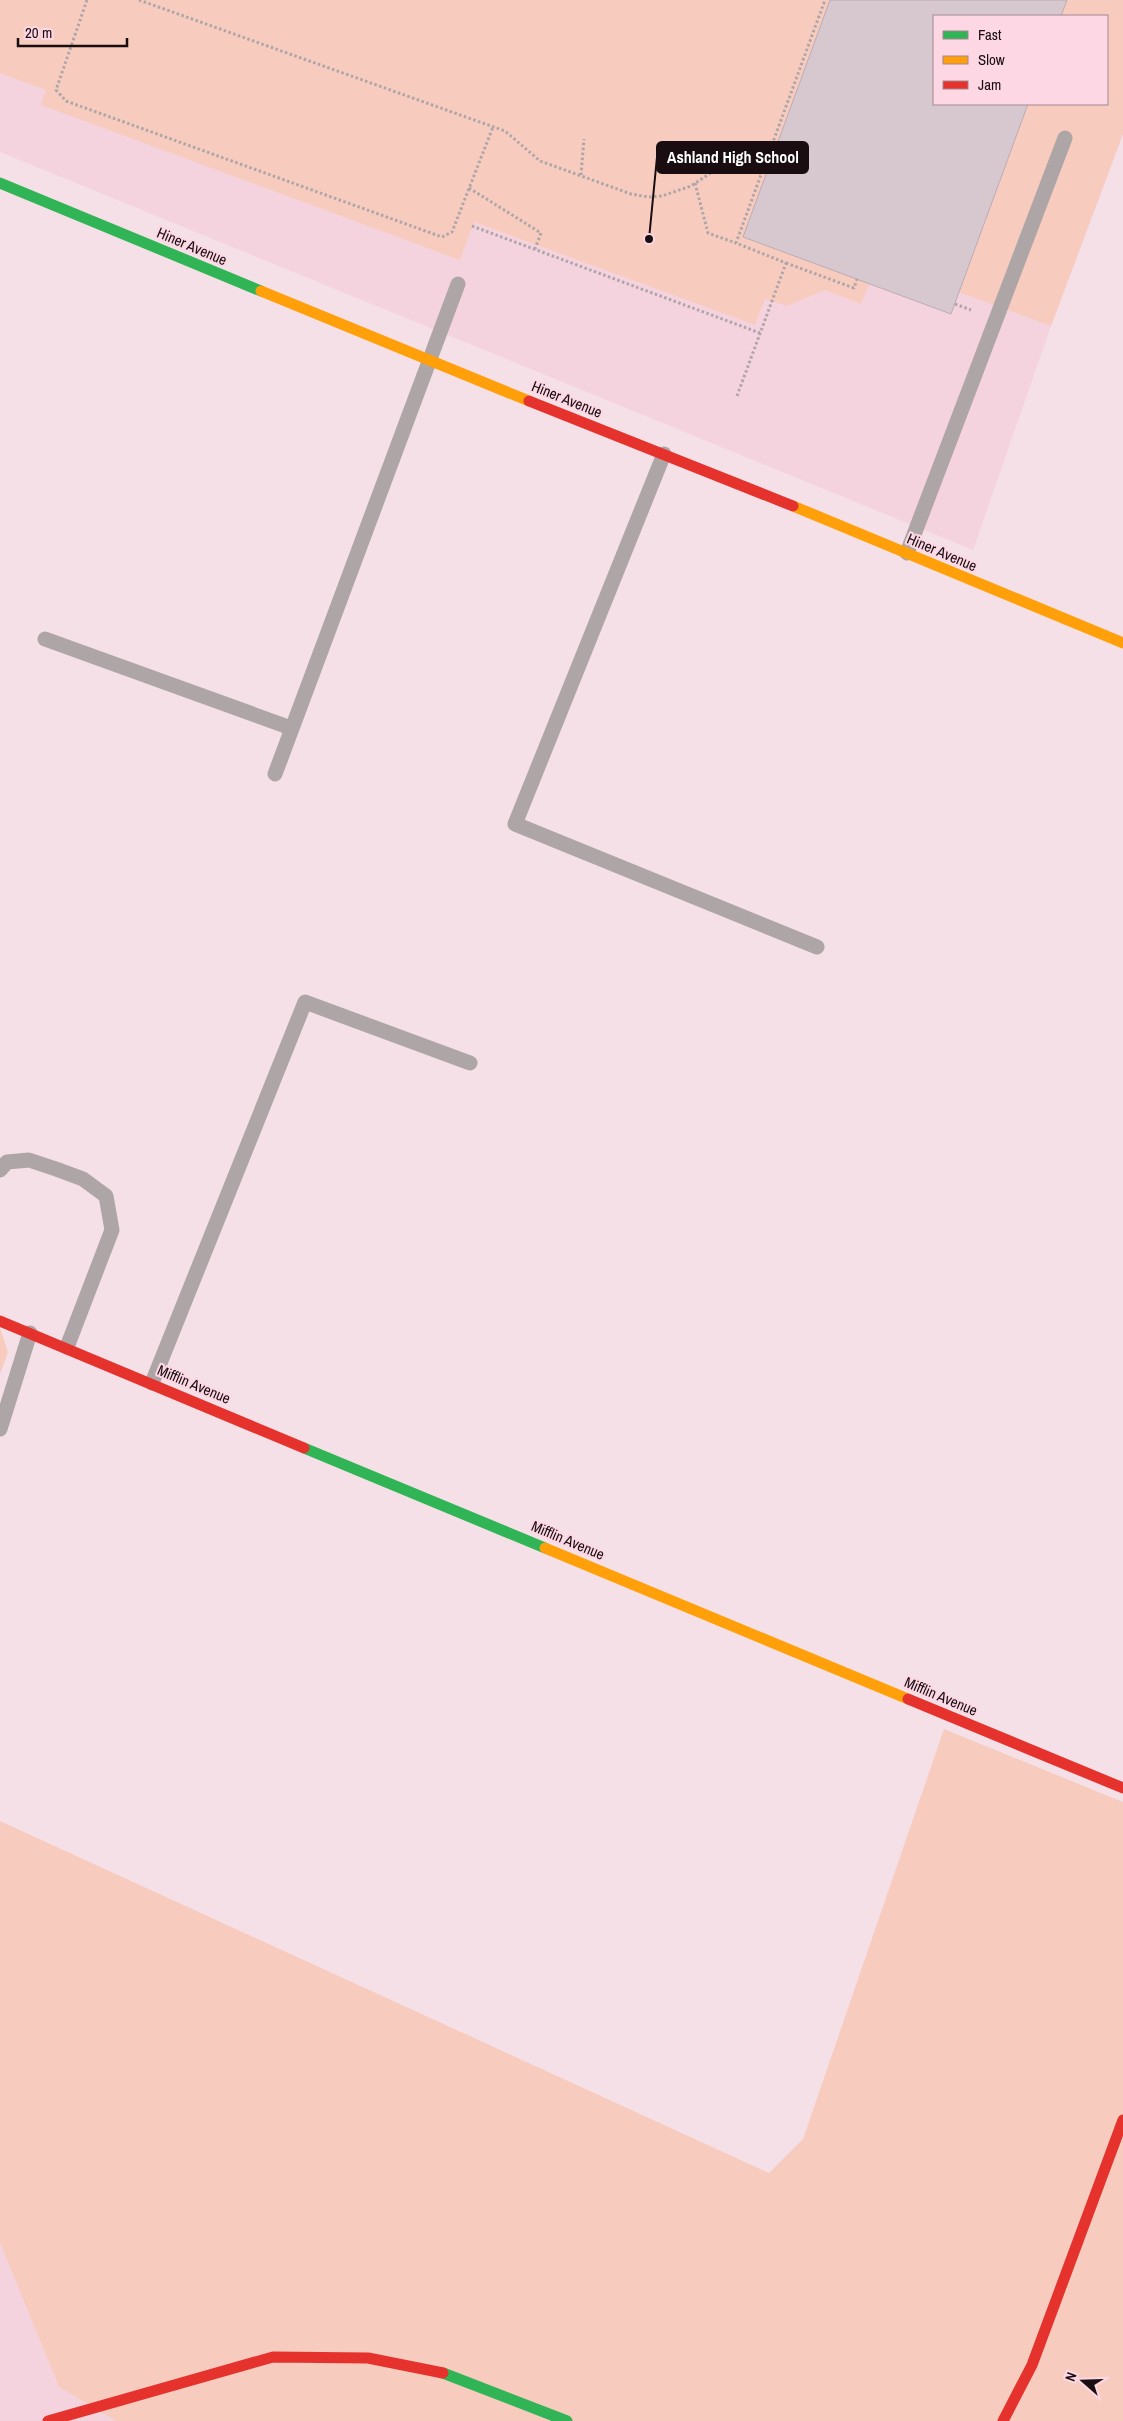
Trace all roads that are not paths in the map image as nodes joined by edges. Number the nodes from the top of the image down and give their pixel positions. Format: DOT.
graph roads {
  1 [pos="1065,138"];
  2 [pos="0,183"];
  3 [pos="458,284"];
  4 [pos="430,362"];
  5 [pos="664,454"];
  6 [pos="906,553"];
  7 [pos="45,639"];
  8 [pos="1123,643"];
  9 [pos="291,728"];
  10 [pos="275,774"];
  11 [pos="816,947"];
  12 [pos="470,1063"];
  13 [pos="0,1170"];
  14 [pos="0,1321"];
  15 [pos="30,1333"];
  16 [pos="67,1347"];
  17 [pos="152,1383"];
  18 [pos="0,1429"];
  19 [pos="1123,1788"];
  20 [pos="1123,2120"];
  21 [pos="48,2421"];
  22 [pos="567,2421"];
  23 [pos="1003,2421"];
  1 -- 6 [label="lane"];
  2 -- 4 [label="street, Hiner Avenue"];
  3 -- 4 [label="lane"];
  4 -- 5 [label="street, Hiner Avenue"];
  4 -- 9 [label="lane"];
  5 -- 6 [label="street, Hiner Avenue"];
  5 -- 11 [label="lane"];
  6 -- 8 [label="street, Hiner Avenue"];
  7 -- 9 [label="lane"];
  9 -- 10 [label="lane"];
  12 -- 17 [label="lane"];
  13 -- 16 [label="lane"];
  14 -- 15 [label="street, Mifflin Avenue"];
  15 -- 16 [label="street, Mifflin Avenue"];
  15 -- 18 [label="lane"];
  16 -- 17 [label="street, Mifflin Avenue"];
  17 -- 19 [label="street, Mifflin Avenue"];
  20 -- 23 [label="street"];
  21 -- 22 [label="street"];
}
